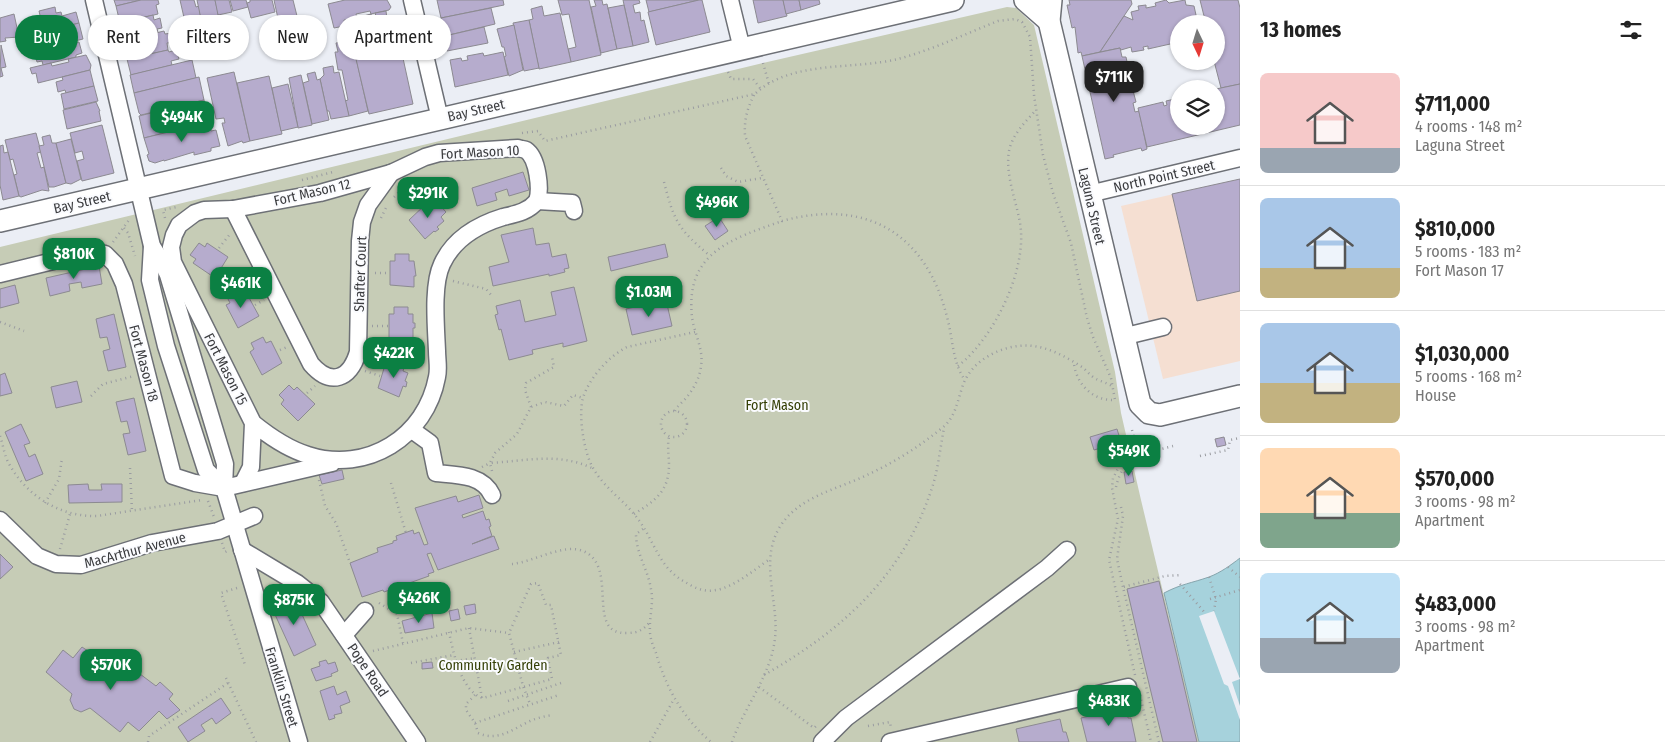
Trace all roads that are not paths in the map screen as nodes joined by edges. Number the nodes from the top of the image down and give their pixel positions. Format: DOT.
graph roads {
  1 [pos="94,0"];
  2 [pos="412,0"];
  3 [pos="730,0"];
  4 [pos="953,0"];
  5 [pos="1025,0"];
  6 [pos="1050,0"];
  7 [pos="1049,21"];
  8 [pos="742,49"];
  9 [pos="440,119"];
  10 [pos="1240,158"];
  11 [pos="391,174"];
  12 [pos="138,188"];
  13 [pos="1089,194"];
  14 [pos="537,202"];
  15 [pos="233,209"];
  16 [pos="574,211"];
  17 [pos="0,220"];
  18 [pos="173,262"];
  19 [pos="0,274"];
  20 [pos="1163,328"];
  21 [pos="1122,337"];
  22 [pos="1240,396"];
  23 [pos="253,423"];
  24 [pos="412,430"];
  25 [pos="346,460"];
  26 [pos="243,483"];
  27 [pos="225,492"];
  28 [pos="492,495"];
  29 [pos="254,516"];
  30 [pos="0,520"];
  31 [pos="235,524"];
  32 [pos="242,550"];
  33 [pos="1066,550"];
  34 [pos="372,607"];
  35 [pos="344,635"];
  36 [pos="1134,685"];
  37 [pos="299,742"];
  38 [pos="417,742"];
  39 [pos="822,742"];
  40 [pos="890,742"];
  1 -- 12 [label="street, Franklin Street"];
  2 -- 9 [label="street"];
  3 -- 8 [label="street"];
  4 -- 8 [label="main road, Bay Street"];
  5 -- 7 [label="main road"];
  6 -- 7 [label="main road, Laguna Street"];
  7 -- 13 [label="main road, Laguna Street"];
  8 -- 9 [label="main road, Bay Street"];
  9 -- 12 [label="main road, Bay Street"];
  10 -- 13 [label="street, North Point Street"];
  11 -- 14 [label="street, Fort Mason 10"];
  11 -- 15 [label="street, Fort Mason 12"];
  11 -- 15 [label="street, Shafter Court"];
  12 -- 17 [label="main road, Bay Street"];
  12 -- 27 [label="street, Franklin Street"];
  13 -- 21 [label="main road, Laguna Street"];
  14 -- 16 [label="street"];
  14 -- 24 [label="street"];
  15 -- 18 [label="street, Fort Mason 12"];
  18 -- 23 [label="street, Fort Mason 15"];
  19 -- 27 [label="street, Fort Mason 18"];
  20 -- 21 [label="street"];
  21 -- 22 [label="main road, Laguna Street"];
  23 -- 25 [label="street"];
  23 -- 26 [label="street"];
  24 -- 25 [label="street"];
  24 -- 28 [label="street"];
  25 -- 26 [label="street"];
  26 -- 27 [label="street"];
  27 -- 31 [label="street, Franklin Street"];
  29 -- 31 [label="street, MacArthur Avenue"];
  30 -- 31 [label="street, MacArthur Avenue"];
  31 -- 32 [label="street, Franklin Street"];
  32 -- 35 [label="street, Pope Road"];
  32 -- 37 [label="street, Franklin Street"];
  33 -- 39 [label="street"];
  34 -- 35 [label="street"];
  35 -- 38 [label="street, Pope Road"];
  36 -- 40 [label="street"];
}
